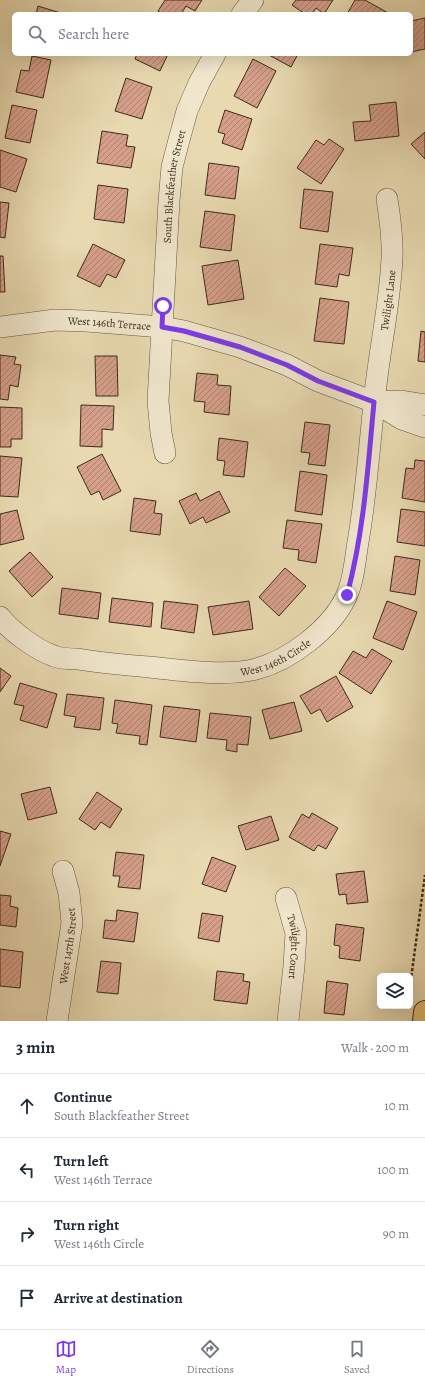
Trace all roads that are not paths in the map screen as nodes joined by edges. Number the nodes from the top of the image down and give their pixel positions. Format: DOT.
graph roads {
  1 [pos="253,0"];
  2 [pos="244,12"];
  3 [pos="214,56"];
  4 [pos="387,199"];
  5 [pos="0,327"];
  6 [pos="162,327"];
  7 [pos="374,402"];
  8 [pos="425,405"];
  9 [pos="425,426"];
  10 [pos="165,453"];
  11 [pos="0,616"];
  12 [pos="63,871"];
  13 [pos="286,898"];
  14 [pos="425,1012"];
  15 [pos="57,1021"];
  16 [pos="288,1021"];
  17 [pos="424,1021"];
  1 -- 2 [label="street"];
  3 -- 6 [label="street, South Blackfeather Street"];
  4 -- 7 [label="street, Twilight Lane"];
  5 -- 6 [label="street, West 146th Terrace"];
  6 -- 7 [label="street, West 146th Terrace"];
  6 -- 10 [label="street, South Blackfeather Street"];
  7 -- 8 [label="street, West 146th Terrace"];
  7 -- 9 [label="street, West 146th Terrace"];
  7 -- 11 [label="street, West 146th Circle"];
  12 -- 15 [label="street, West 147th Street"];
  13 -- 16 [label="street, Twilight Court"];
  14 -- 17 [label="main road"];
}
